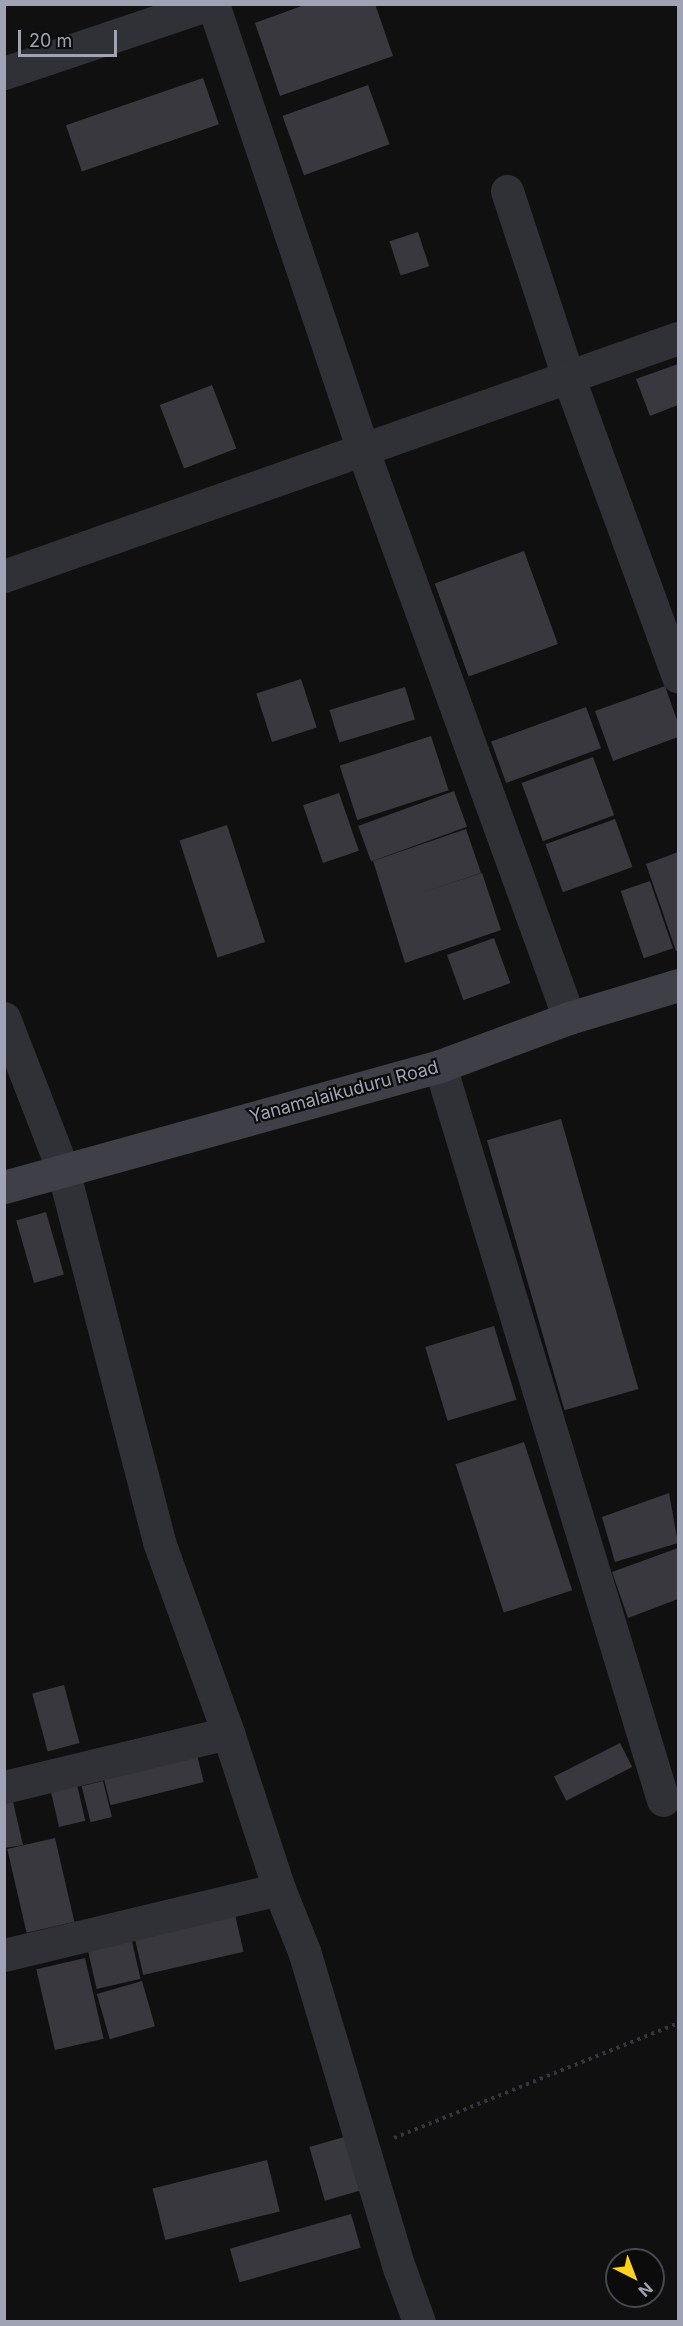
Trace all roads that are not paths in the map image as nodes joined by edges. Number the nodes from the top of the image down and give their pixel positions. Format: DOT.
graph roads {
  1 [pos="211,4"];
  2 [pos="4,73"];
  3 [pos="507,191"];
  4 [pos="678,338"];
  5 [pos="568,376"];
  6 [pos="363,451"];
  7 [pos="4,576"];
  8 [pos="678,677"];
  9 [pos="678,985"];
  10 [pos="4,1018"];
  11 [pos="569,1018"];
  12 [pos="440,1066"];
  13 [pos="63,1170"];
  14 [pos="4,1187"];
  15 [pos="228,1732"];
  16 [pos="4,1787"];
  17 [pos="663,1800"];
  18 [pos="279,1889"];
  19 [pos="4,1954"];
  20 [pos="419,2322"];
  1 -- 2 [label="street"];
  1 -- 6 [label="street"];
  3 -- 5 [label="street"];
  4 -- 5 [label="street"];
  5 -- 6 [label="street"];
  5 -- 8 [label="street"];
  6 -- 7 [label="street"];
  6 -- 11 [label="street"];
  9 -- 11 [label="street, Yanamalaikuduru Road"];
  10 -- 13 [label="street"];
  11 -- 12 [label="street, Yanamalaikuduru Road"];
  12 -- 13 [label="street, Yanamalaikuduru Road"];
  12 -- 17 [label="street"];
  13 -- 14 [label="street, Yanamalaikuduru Road"];
  13 -- 15 [label="street"];
  15 -- 16 [label="street"];
  15 -- 18 [label="street"];
  18 -- 19 [label="street"];
  18 -- 20 [label="street"];
}
